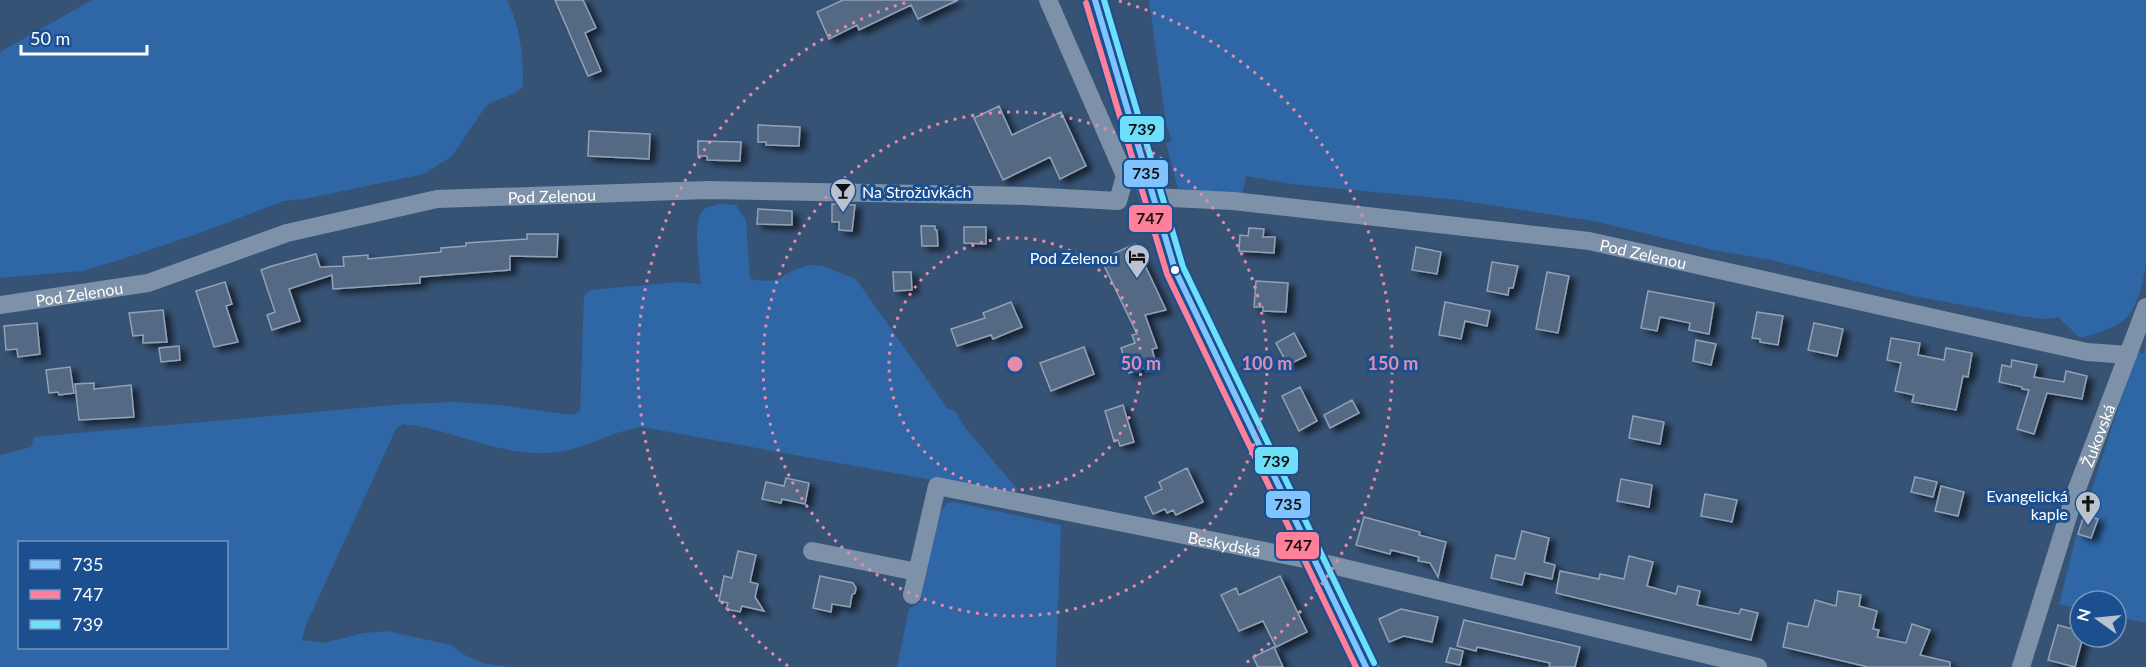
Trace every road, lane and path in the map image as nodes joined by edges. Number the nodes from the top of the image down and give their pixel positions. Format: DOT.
graph roads {
  1 [pos="1048,0"];
  2 [pos="1095,0"];
  3 [pos="1152,197"];
  4 [pos="0,305"];
  5 [pos="2146,307"];
  6 [pos="2128,355"];
  7 [pos="812,551"];
  8 [pos="1315,561"];
  9 [pos="917,572"];
  10 [pos="912,595"];
  11 [pos="1366,667"];
  12 [pos="1758,667"];
  13 [pos="2021,667"];
  1 -- 4 [label="street, Pod Zelenou"];
  2 -- 3 [label="main road"];
  3 -- 6 [label="street, Pod Zelenou"];
  3 -- 8 [label="main road"];
  5 -- 6 [label="street, Žukovská"];
  6 -- 13 [label="street, Žukovská"];
  7 -- 9 [label="street"];
  8 -- 9 [label="street, Beskydská"];
  8 -- 11 [label="main road"];
  8 -- 12 [label="street, Beskydská"];
  9 -- 10 [label="street, Beskydská"];
}
